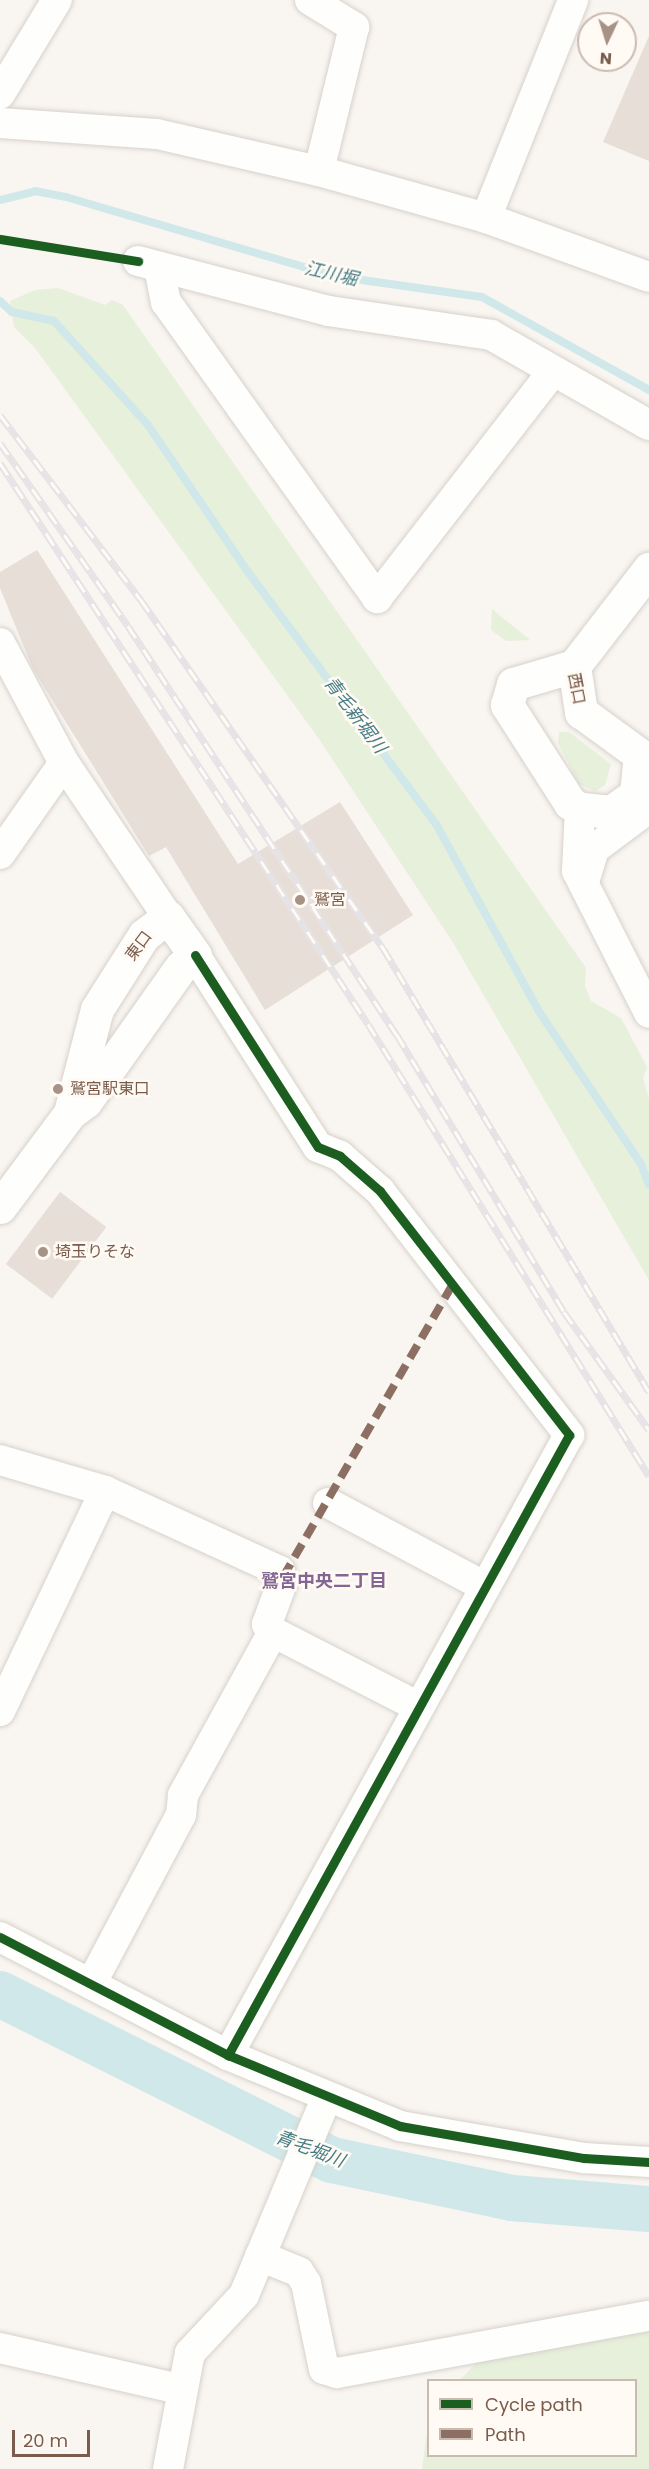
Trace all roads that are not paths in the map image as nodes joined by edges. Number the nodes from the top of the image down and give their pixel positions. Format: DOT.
graph roads {
  1 [pos="57,0"];
  2 [pos="310,0"];
  3 [pos="573,0"];
  4 [pos="0,94"];
  5 [pos="0,123"];
  6 [pos="319,171"];
  7 [pos="486,218"];
  8 [pos="649,277"];
  9 [pos="552,372"];
  10 [pos="649,425"];
  11 [pos="649,569"];
  12 [pos="0,643"];
  13 [pos="574,666"];
  14 [pos="11,686"];
  15 [pos="645,761"];
  16 [pos="64,763"];
  17 [pos="649,808"];
  18 [pos="580,809"];
  19 [pos="0,854"];
  20 [pos="583,888"];
  21 [pos="168,917"];
  22 [pos="195,955"];
  23 [pos="122,970"];
  24 [pos="162,994"];
  25 [pos="649,1013"];
  26 [pos="70,1113"];
  27 [pos="0,1207"];
  28 [pos="0,1460"];
  29 [pos="105,1491"];
  30 [pos="328,1503"];
  31 [pos="485,1587"];
  32 [pos="273,1632"];
  33 [pos="419,1707"];
  34 [pos="0,1711"];
  35 [pos="0,1937"];
  36 [pos="91,1984"];
  37 [pos="228,2055"];
  38 [pos="323,2104"];
  39 [pos="647,2156"];
  40 [pos="260,2256"];
  41 [pos="649,2316"];
  42 [pos="0,2349"];
  43 [pos="179,2389"];
  44 [pos="168,2469"];
  1 -- 4 [label="street"];
  2 -- 6 [label="street"];
  3 -- 7 [label="street"];
  5 -- 6 [label="street"];
  6 -- 7 [label="street"];
  7 -- 8 [label="street"];
  9 -- 9 [label="street"];
  9 -- 10 [label="street"];
  11 -- 13 [label="street"];
  12 -- 14 [label="street"];
  13 -- 15 [label="street, 西口"];
  13 -- 18 [label="street, 西口"];
  14 -- 16 [label="street"];
  15 -- 18 [label="street, 西口"];
  16 -- 19 [label="street"];
  16 -- 21 [label="street"];
  17 -- 20 [label="street"];
  18 -- 20 [label="street"];
  20 -- 25 [label="street"];
  21 -- 22 [label="street, 東口"];
  21 -- 23 [label="street, 東口"];
  22 -- 24 [label="street"];
  22 -- 31 [label="street"];
  23 -- 24 [label="street"];
  23 -- 26 [label="street, 東口"];
  24 -- 26 [label="street"];
  26 -- 27 [label="street"];
  28 -- 29 [label="street"];
  29 -- 32 [label="street"];
  29 -- 34 [label="street"];
  30 -- 31 [label="street"];
  31 -- 33 [label="street"];
  32 -- 33 [label="street"];
  32 -- 36 [label="street"];
  33 -- 37 [label="street"];
  35 -- 36 [label="street"];
  36 -- 37 [label="street"];
  37 -- 38 [label="street"];
  38 -- 39 [label="street"];
  38 -- 40 [label="street"];
  40 -- 41 [label="street"];
  40 -- 43 [label="street"];
  42 -- 43 [label="street"];
  43 -- 44 [label="street"];
}
